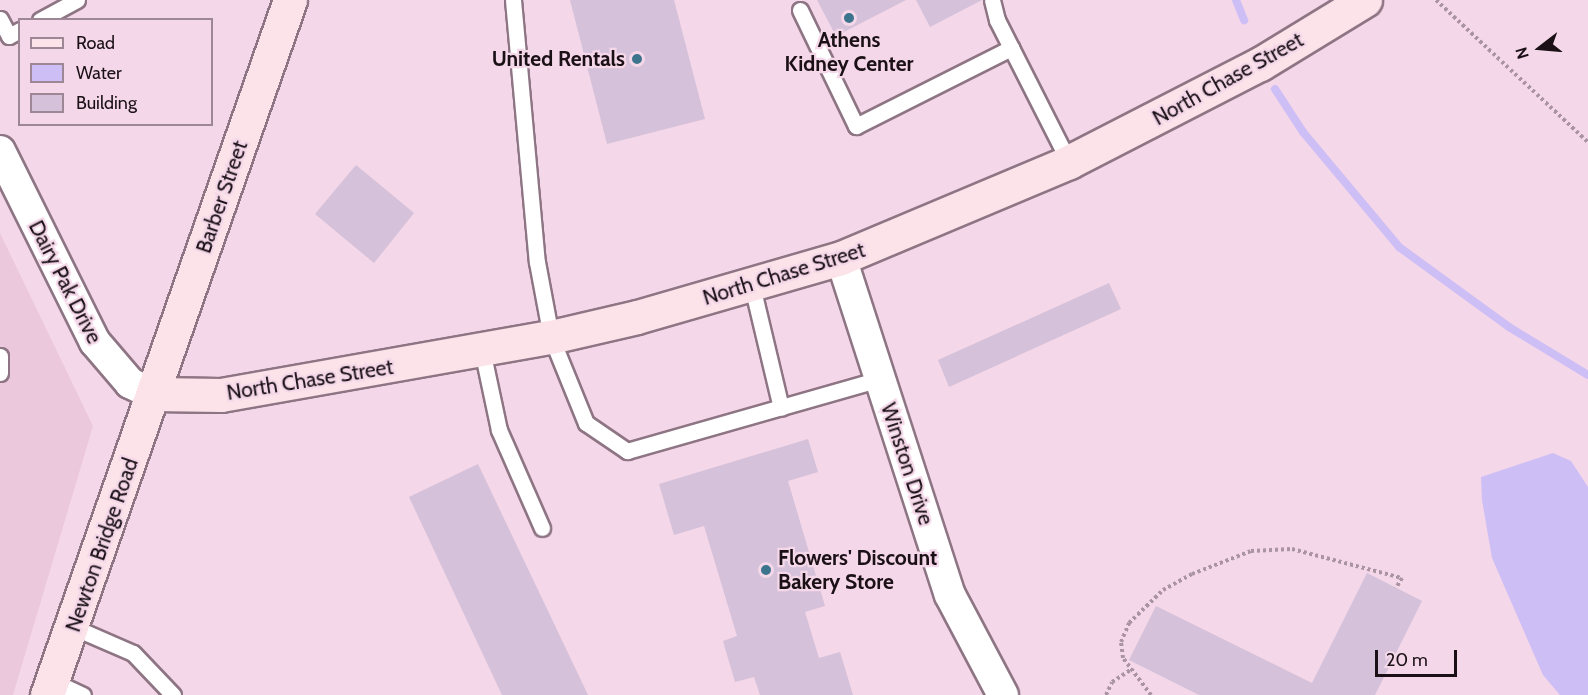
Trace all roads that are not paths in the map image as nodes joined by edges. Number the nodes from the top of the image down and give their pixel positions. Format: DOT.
graph roads {
  1 [pos="77,0"];
  2 [pos="290,0"];
  3 [pos="513,0"];
  4 [pos="992,0"];
  5 [pos="1365,0"];
  6 [pos="800,10"];
  7 [pos="44,18"];
  8 [pos="0,19"];
  9 [pos="9,36"];
  10 [pos="1011,48"];
  11 [pos="0,151"];
  12 [pos="1069,162"];
  13 [pos="841,258"];
  14 [pos="752,286"];
  15 [pos="551,336"];
  16 [pos="482,350"];
  17 [pos="0,356"];
  18 [pos="0,373"];
  19 [pos="879,379"];
  20 [pos="153,394"];
  21 [pos="782,408"];
  22 [pos="542,528"];
  23 [pos="73,627"];
  24 [pos="50,688"];
  25 [pos="83,695"];
  26 [pos="173,695"];
  27 [pos="1003,695"];
  1 -- 7 [label="lane"];
  2 -- 20 [label="main road, Barber Street"];
  3 -- 15 [label="lane"];
  4 -- 10 [label="lane"];
  5 -- 12 [label="main road, North Chase Street"];
  6 -- 10 [label="lane"];
  8 -- 9 [label="lane"];
  10 -- 12 [label="lane"];
  11 -- 20 [label="street, Dairy Pak Drive"];
  12 -- 13 [label="main road, North Chase Street"];
  13 -- 14 [label="main road, North Chase Street"];
  13 -- 19 [label="street, Winston Drive"];
  14 -- 15 [label="main road, North Chase Street"];
  14 -- 21 [label="lane"];
  15 -- 16 [label="main road, North Chase Street"];
  15 -- 21 [label="lane"];
  16 -- 20 [label="main road, North Chase Street"];
  16 -- 22 [label="lane"];
  17 -- 18 [label="lane"];
  19 -- 21 [label="lane"];
  19 -- 27 [label="street, Winston Drive"];
  20 -- 23 [label="main road, Newton Bridge Road"];
  23 -- 24 [label="main road, Newton Bridge Road"];
  23 -- 26 [label="lane"];
  24 -- 25 [label="lane"];
}
